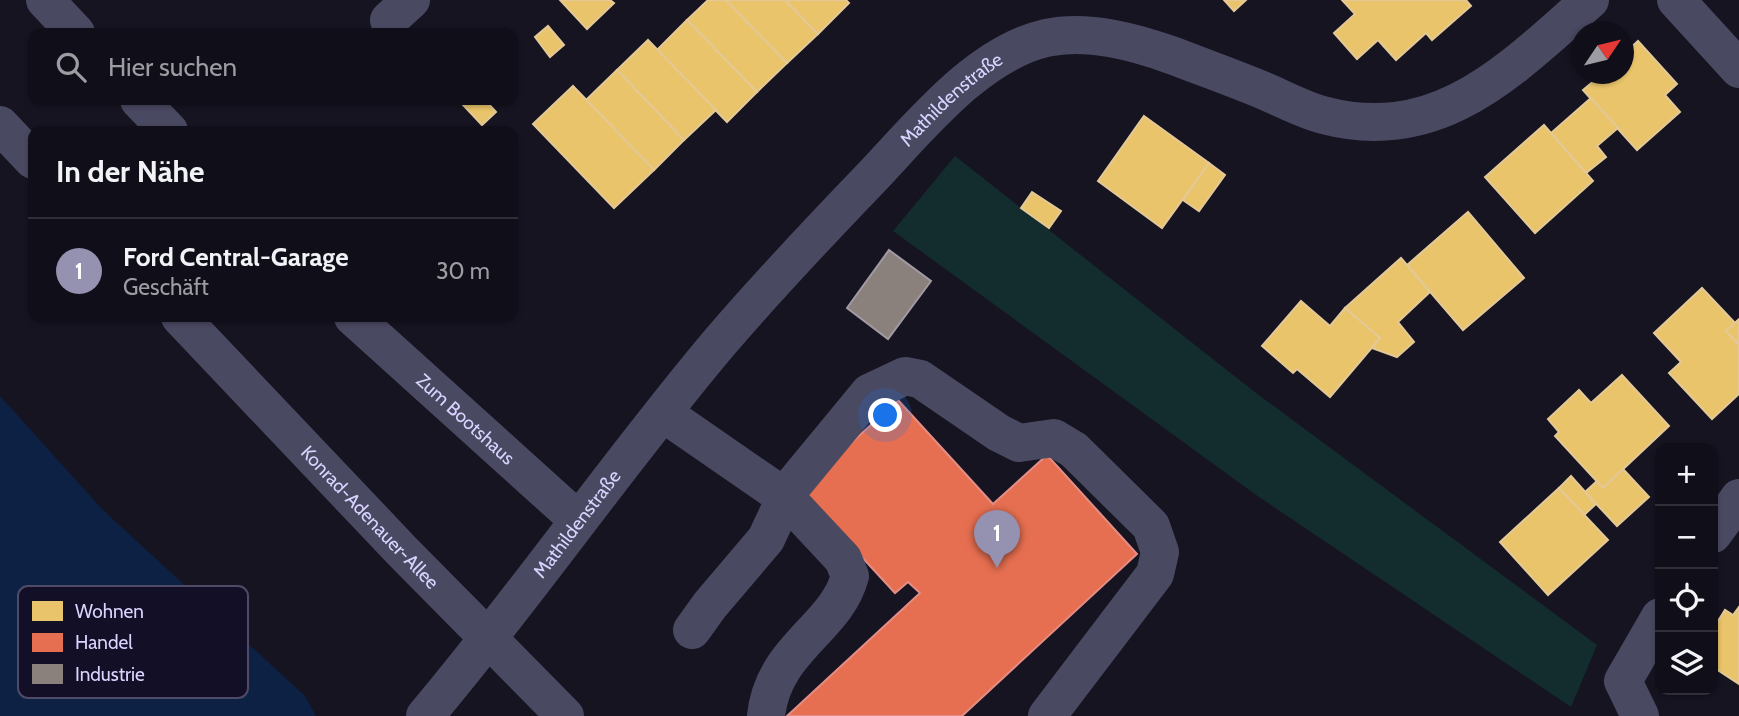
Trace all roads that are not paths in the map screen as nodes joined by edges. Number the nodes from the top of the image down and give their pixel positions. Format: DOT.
graph roads {
  1 [pos="45,0"];
  2 [pos="1590,0"];
  3 [pos="1676,0"];
  4 [pos="71,28"];
  5 [pos="1739,69"];
  6 [pos="144,105"];
  7 [pos="0,125"];
  8 [pos="164,126"];
  9 [pos="28,155"];
  10 [pos="185,322"];
  11 [pos="359,322"];
  12 [pos="657,421"];
  13 [pos="786,498"];
  14 [pos="1739,498"];
  15 [pos="578,520"];
  16 [pos="1718,527"];
  17 [pos="1655,626"];
  18 [pos="692,630"];
  19 [pos="489,639"];
  20 [pos="425,716"];
  21 [pos="565,716"];
  22 [pos="766,716"];
  23 [pos="1047,716"];
  24 [pos="1640,716"];
  1 -- 4 [label="street"];
  2 -- 12 [label="street, Mathildenstraße"];
  3 -- 5 [label="street"];
  6 -- 8 [label="street"];
  7 -- 9 [label="street"];
  10 -- 19 [label="street, Konrad-Adenauer-Allee"];
  11 -- 15 [label="street, Zum Bootshaus"];
  12 -- 13 [label="street"];
  12 -- 15 [label="street, Mathildenstraße"];
  13 -- 18 [label="street"];
  13 -- 22 [label="street"];
  13 -- 23 [label="street"];
  14 -- 16 [label="street"];
  15 -- 19 [label="street, Mathildenstraße"];
  17 -- 24 [label="street"];
  19 -- 20 [label="street, Mathildenstraße"];
  19 -- 21 [label="street, Konrad-Adenauer-Allee"];
}
